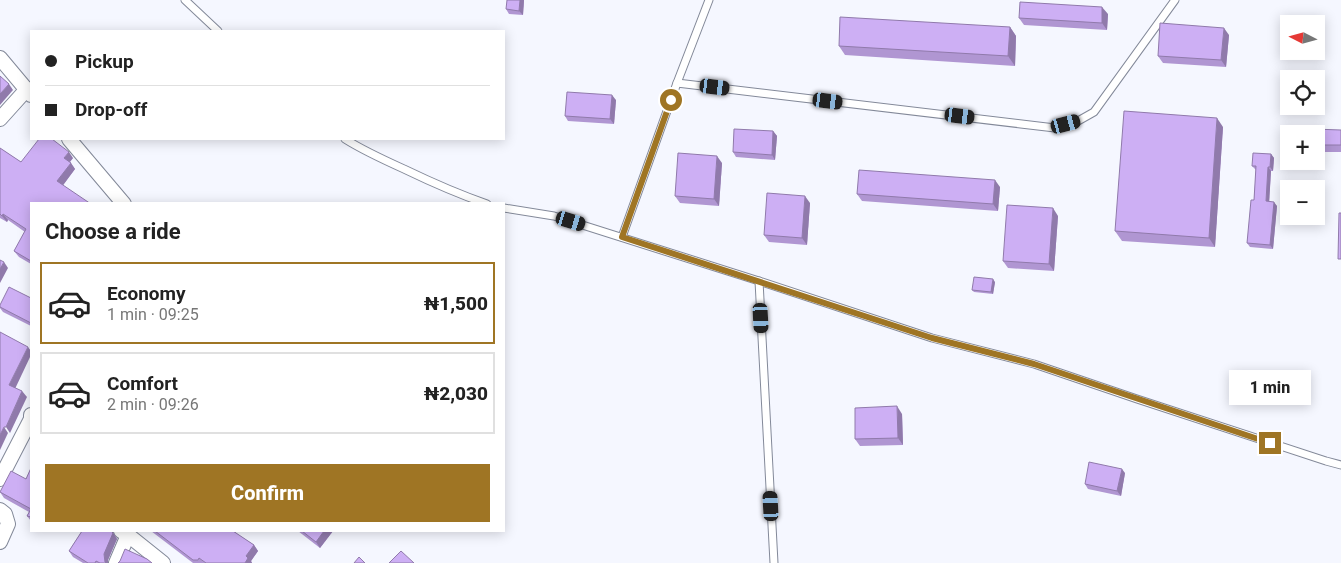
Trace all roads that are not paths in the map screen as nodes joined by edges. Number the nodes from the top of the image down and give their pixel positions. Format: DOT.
graph roads {
  1 [pos="185,0"];
  2 [pos="709,0"];
  3 [pos="1175,0"];
  4 [pos="217,30"];
  5 [pos="0,58"];
  6 [pos="677,83"];
  7 [pos="29,92"];
  8 [pos="0,119"];
  9 [pos="70,140"];
  10 [pos="347,140"];
  11 [pos="122,202"];
  12 [pos="481,202"];
  13 [pos="505,208"];
  14 [pos="622,237"];
  15 [pos="760,281"];
  16 [pos="30,421"];
  17 [pos="1341,465"];
  18 [pos="0,479"];
  19 [pos="0,510"];
  20 [pos="124,533"];
  21 [pos="0,542"];
  22 [pos="116,563"];
  23 [pos="163,563"];
  24 [pos="774,563"];
  1 -- 4 [label="lane"];
  2 -- 6 [label="lane"];
  3 -- 6 [label="lane"];
  5 -- 7 [label="street"];
  6 -- 14 [label="lane"];
  7 -- 8 [label="street"];
  9 -- 11 [label="street"];
  10 -- 12 [label="lane"];
  13 -- 14 [label="lane"];
  14 -- 15 [label="lane"];
  15 -- 17 [label="lane"];
  15 -- 24 [label="lane"];
  16 -- 18 [label="street"];
  19 -- 21 [label="street"];
  20 -- 22 [label="street"];
  20 -- 23 [label="street"];
}
